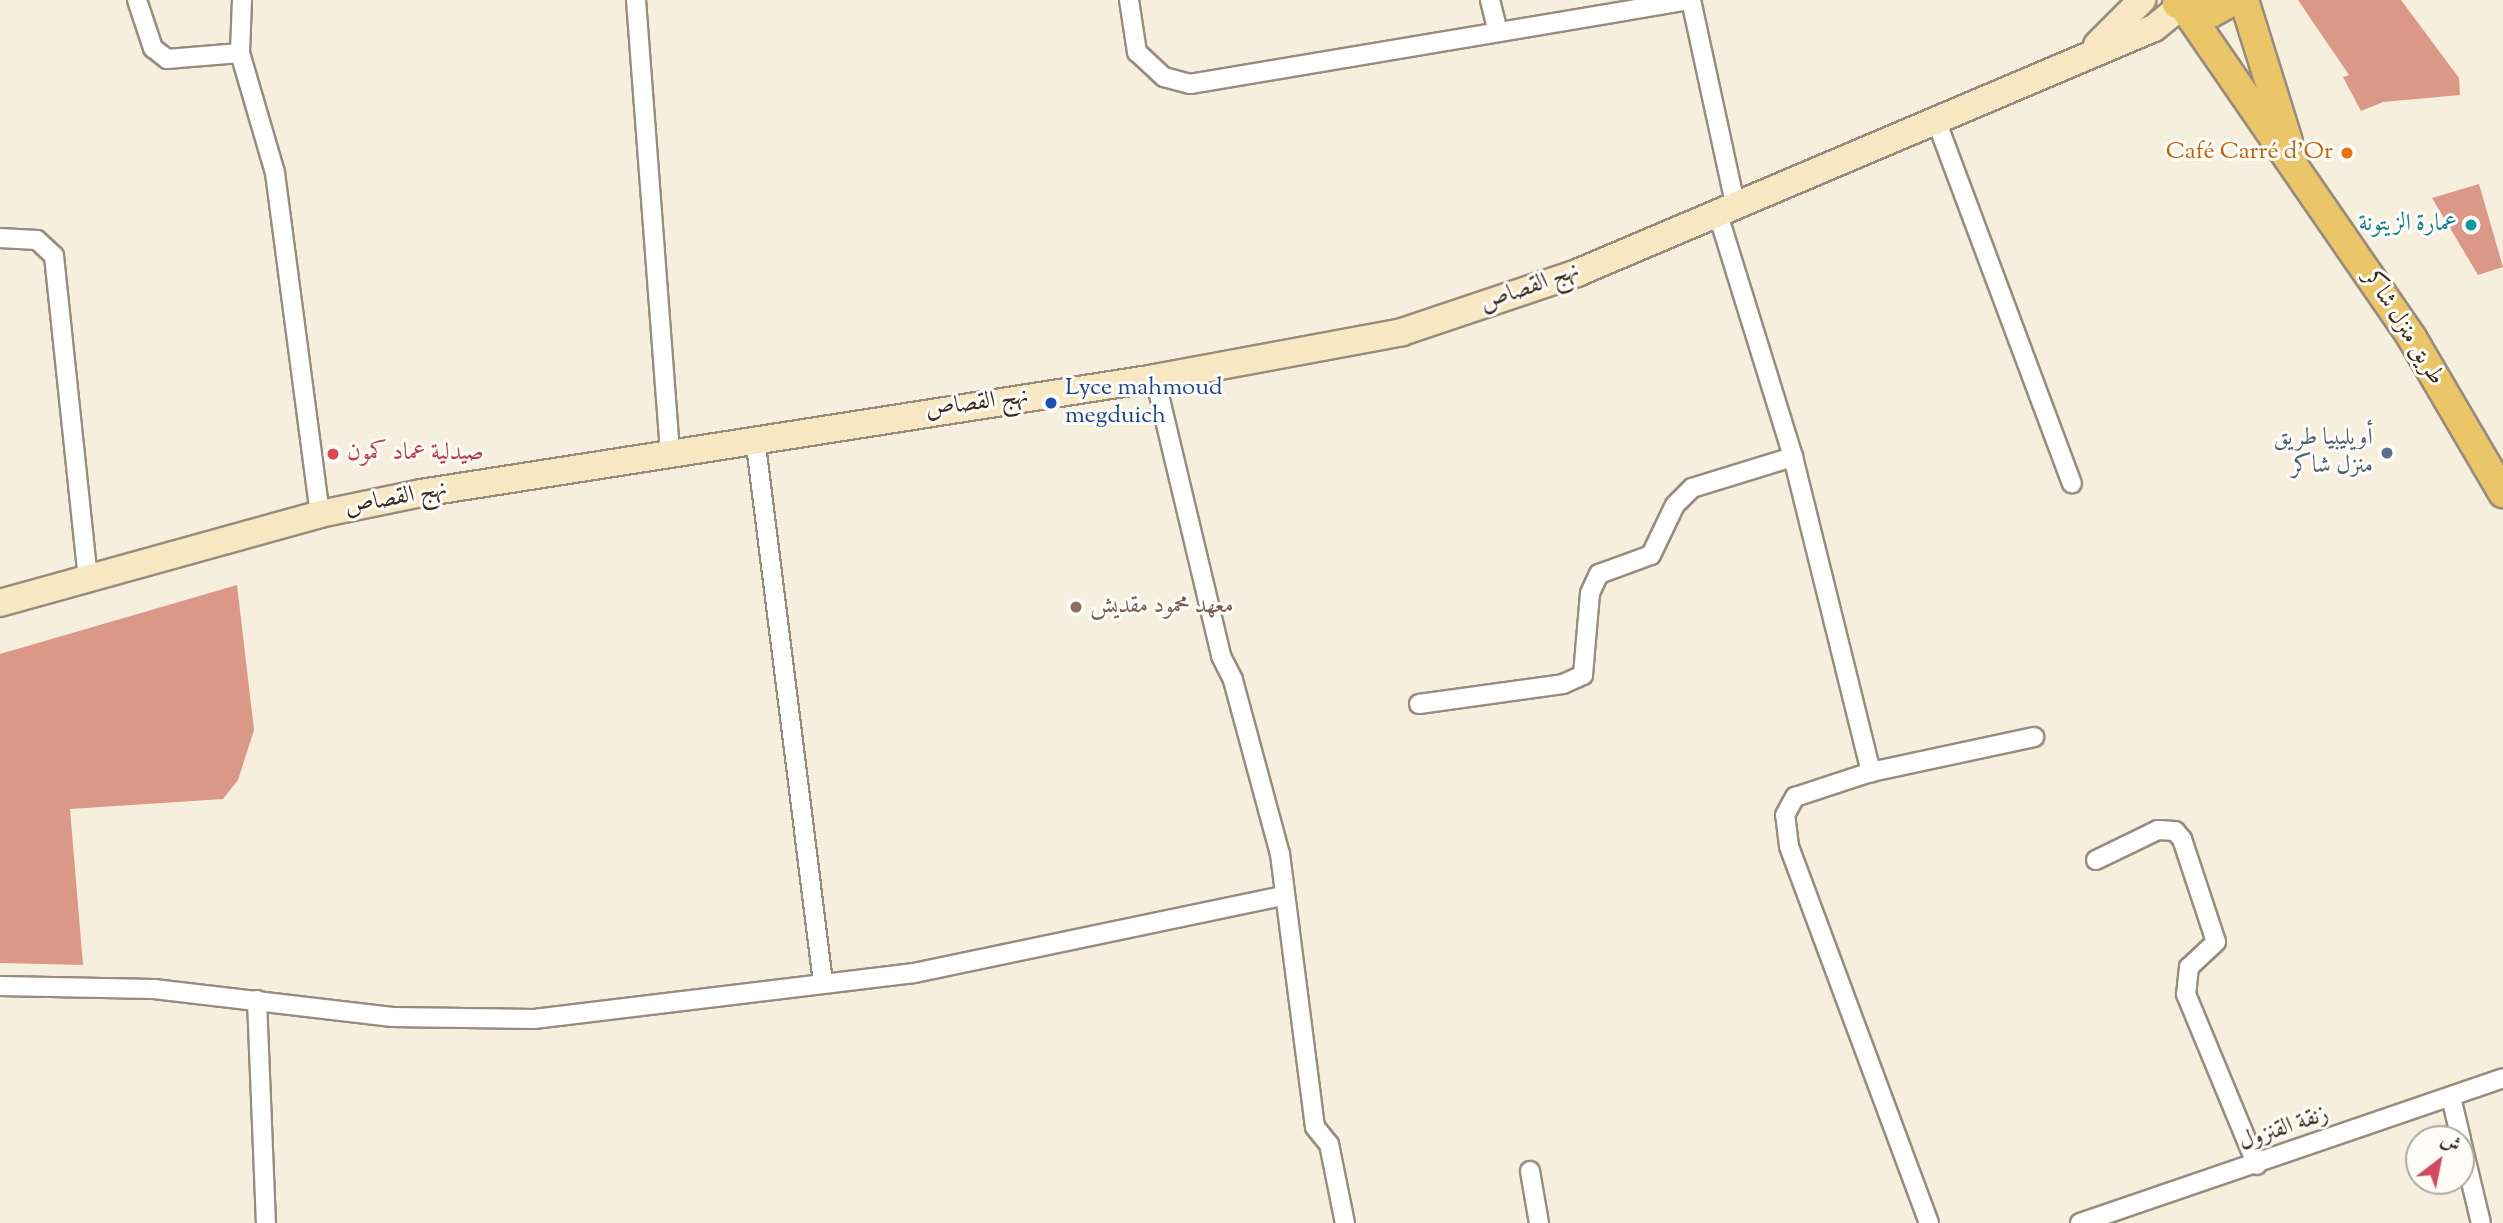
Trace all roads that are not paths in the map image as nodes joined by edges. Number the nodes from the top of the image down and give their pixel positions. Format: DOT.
graph roads {
  1 [pos="137,0"];
  2 [pos="242,0"];
  3 [pos="636,0"];
  4 [pos="1129,0"];
  5 [pos="1490,0"];
  6 [pos="1691,0"];
  7 [pos="2142,0"];
  8 [pos="2234,0"];
  9 [pos="2244,0"];
  10 [pos="2180,6"];
  11 [pos="1498,32"];
  12 [pos="240,54"];
  13 [pos="2083,57"];
  14 [pos="1936,120"];
  15 [pos="2298,166"];
  16 [pos="1726,208"];
  17 [pos="0,238"];
  18 [pos="1155,378"];
  19 [pos="755,438"];
  20 [pos="670,452"];
  21 [pos="1793,457"];
  22 [pos="2072,483"];
  23 [pos="2503,493"];
  24 [pos="320,514"];
  25 [pos="89,579"];
  26 [pos="0,603"];
  27 [pos="1419,704"];
  28 [pos="2034,737"];
  29 [pos="1871,772"];
  30 [pos="2096,860"];
  31 [pos="1283,896"];
  32 [pos="822,982"];
  33 [pos="0,986"];
  34 [pos="257,1000"];
  35 [pos="2503,1078"];
  36 [pos="2451,1097"];
  37 [pos="2458,1125"];
  38 [pos="2257,1165"];
  39 [pos="1530,1171"];
  40 [pos="2474,1195"];
  41 [pos="266,1223"];
  42 [pos="1345,1223"];
  43 [pos="1539,1223"];
  44 [pos="1929,1223"];
  45 [pos="2080,1223"];
  46 [pos="2481,1223"];
  1 -- 12 [label="street"];
  2 -- 12 [label="street"];
  3 -- 20 [label="street"];
  4 -- 11 [label="street"];
  5 -- 11 [label="street"];
  6 -- 11 [label="street"];
  6 -- 16 [label="street"];
  7 -- 13 [label="street, نهج القصاص"];
  8 -- 10 [label="main road"];
  9 -- 15 [label="main road, طريق منزل شاكر"];
  10 -- 13 [label="street, نهج القصاص"];
  10 -- 15 [label="main road, طريق منزل شاكر"];
  12 -- 24 [label="street"];
  13 -- 14 [label="street, نهج القصاص"];
  14 -- 16 [label="street, نهج القصاص"];
  14 -- 22 [label="street"];
  15 -- 23 [label="main road, طريق منزل شاكر"];
  16 -- 18 [label="street, نهج القصاص"];
  16 -- 21 [label="street"];
  17 -- 25 [label="street"];
  18 -- 19 [label="street, نهج القصاص"];
  18 -- 31 [label="street"];
  19 -- 20 [label="street, نهج القصاص"];
  19 -- 32 [label="street"];
  20 -- 24 [label="street, نهج القصاص"];
  21 -- 27 [label="street"];
  21 -- 29 [label="street"];
  24 -- 25 [label="street, نهج القصاص"];
  25 -- 26 [label="street, نهج القصاص"];
  28 -- 29 [label="street"];
  29 -- 44 [label="street"];
  30 -- 38 [label="street"];
  31 -- 32 [label="street"];
  31 -- 42 [label="street"];
  32 -- 34 [label="street"];
  33 -- 34 [label="street"];
  34 -- 41 [label="street"];
  35 -- 36 [label="street, زنقة القنزول"];
  36 -- 37 [label="street"];
  36 -- 38 [label="street, زنقة القنزول"];
  38 -- 45 [label="street, زنقة القنزول"];
  39 -- 43 [label="street"];
  40 -- 46 [label="street"];
}
